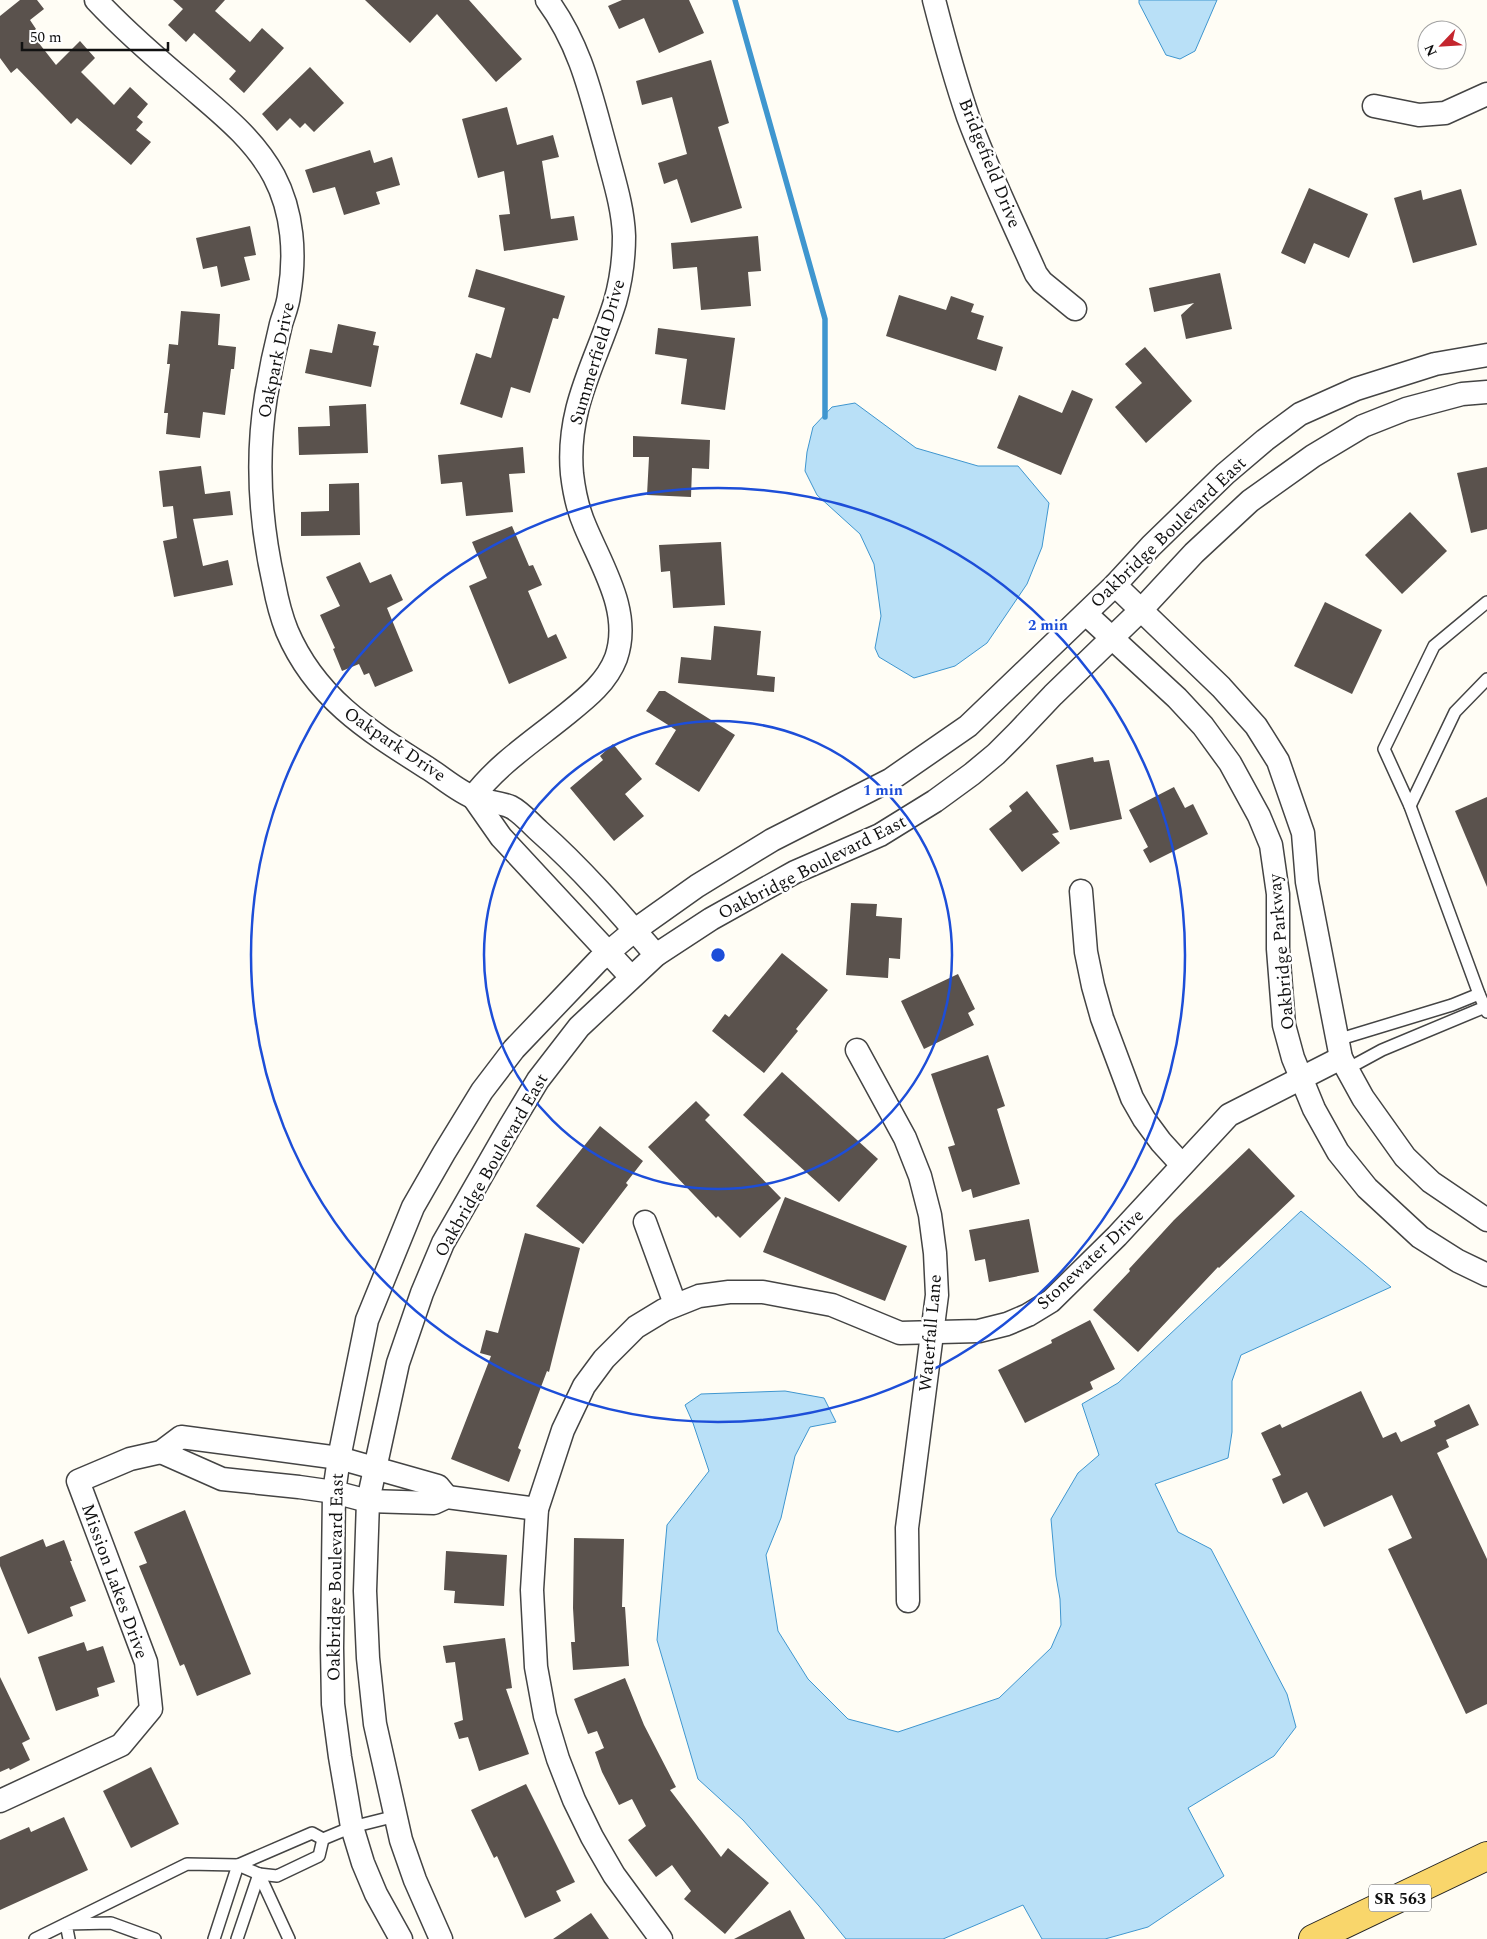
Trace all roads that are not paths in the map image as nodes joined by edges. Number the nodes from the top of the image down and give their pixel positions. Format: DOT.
graph roads {
  1 [pos="96,0"];
  2 [pos="547,0"];
  3 [pos="934,0"];
  4 [pos="1487,94"];
  5 [pos="1374,106"];
  6 [pos="1075,309"];
  7 [pos="1487,355"];
  8 [pos="1487,392"];
  9 [pos="1115,585"];
  10 [pos="1487,602"];
  11 [pos="1142,609"];
  12 [pos="1086,614"];
  13 [pos="1113,638"];
  14 [pos="1487,679"];
  15 [pos="473,797"];
  16 [pos="1410,806"];
  17 [pos="557,847"];
  18 [pos="536,874"];
  19 [pos="1081,891"];
  20 [pos="635,930"];
  21 [pos="609,952"];
  22 [pos="656,955"];
  23 [pos="631,977"];
  24 [pos="1479,994"];
  25 [pos="1486,1009"];
  26 [pos="857,1050"];
  27 [pos="1341,1055"];
  28 [pos="1302,1078"];
  29 [pos="1182,1165"];
  30 [pos="1487,1220"];
  31 [pos="644,1222"];
  32 [pos="1487,1275"];
  33 [pos="675,1304"];
  34 [pos="931,1333"];
  35 [pos="258,1447"];
  36 [pos="161,1452"];
  37 [pos="339,1458"];
  38 [pos="374,1469"];
  39 [pos="253,1482"];
  40 [pos="334,1492"];
  41 [pos="447,1497"];
  42 [pos="368,1501"];
  43 [pos="538,1509"];
  44 [pos="908,1601"];
  45 [pos="0,1802"];
  46 [pos="396,1816"];
  47 [pos="352,1826"];
  48 [pos="322,1839"];
  49 [pos="1487,1856"];
  50 [pos="238,1866"];
  51 [pos="259,1874"];
  52 [pos="66,1924"];
  53 [pos="35,1939"];
  54 [pos="69,1939"];
  55 [pos="155,1939"];
  56 [pos="214,1939"];
  57 [pos="237,1939"];
  58 [pos="289,1939"];
  59 [pos="401,1939"];
  60 [pos="441,1939"];
  61 [pos="661,1939"];
  62 [pos="1313,1939"];
  1 -- 15 [label="street, Oakpark Drive"];
  2 -- 15 [label="street, Summerfield Drive"];
  3 -- 6 [label="street, Bridgefield Drive"];
  4 -- 5 [label="street"];
  7 -- 9 [label="street, Oakbridge Boulevard East"];
  8 -- 11 [label="street, Oakbridge Boulevard East"];
  9 -- 11 [label="street, Oakbridge Parkway"];
  9 -- 12 [label="street, Oakbridge Boulevard East"];
  10 -- 16 [label="lane"];
  11 -- 13 [label="street, Oakbridge Boulevard East"];
  11 -- 27 [label="street, Oakbridge Parkway"];
  12 -- 13 [label="street, Oakbridge Parkway"];
  12 -- 20 [label="street, Oakbridge Boulevard East"];
  13 -- 22 [label="street, Oakbridge Boulevard East"];
  13 -- 28 [label="street, Oakbridge Parkway"];
  14 -- 16 [label="lane"];
  15 -- 17 [label="street, Oakpark Drive"];
  15 -- 18 [label="street, Oakpark Drive"];
  16 -- 24 [label="lane"];
  17 -- 18 [label="street"];
  17 -- 20 [label="street, Oakpark Drive"];
  18 -- 21 [label="street, Oakpark Drive"];
  19 -- 29 [label="street"];
  20 -- 21 [label="street, Oakbridge Boulevard East"];
  20 -- 22 [label="street, Oakpark Drive"];
  21 -- 23 [label="street, Oakpark Drive"];
  21 -- 37 [label="street, Oakbridge Boulevard East"];
  22 -- 23 [label="street, Oakbridge Boulevard East"];
  23 -- 38 [label="street, Oakbridge Boulevard East"];
  24 -- 25 [label="lane"];
  24 -- 27 [label="lane"];
  25 -- 27 [label="lane"];
  26 -- 34 [label="street, Waterfall Lane"];
  27 -- 28 [label="street, Stonewater Drive"];
  27 -- 30 [label="street, Oakbridge Parkway"];
  28 -- 29 [label="street, Stonewater Drive"];
  28 -- 32 [label="street, Oakbridge Parkway"];
  29 -- 34 [label="street, Stonewater Drive"];
  31 -- 33 [label="street"];
  33 -- 34 [label="street, Stonewater Drive"];
  33 -- 43 [label="street, Stonewater Drive"];
  34 -- 44 [label="street, Waterfall Lane"];
  35 -- 36 [label="street, Mission Lakes Drive"];
  35 -- 37 [label="street, Mission Lakes Drive"];
  35 -- 39 [label="street"];
  36 -- 39 [label="street, Mission Lakes Drive"];
  36 -- 45 [label="street, Mission Lakes Drive"];
  37 -- 38 [label="street, Mission Lakes Drive"];
  37 -- 40 [label="street, Oakbridge Boulevard East"];
  38 -- 41 [label="street, Mission Lakes Drive"];
  38 -- 42 [label="street, Oakbridge Boulevard East"];
  39 -- 40 [label="street, Mission Lakes Drive"];
  40 -- 42 [label="street, Mission Lakes Drive"];
  40 -- 47 [label="street, Oakbridge Boulevard East"];
  41 -- 42 [label="street, Mission Lakes Drive"];
  41 -- 43 [label="street, Mission Lakes Drive"];
  42 -- 46 [label="street, Oakbridge Boulevard East"];
  43 -- 61 [label="street, Stonewater Drive"];
  46 -- 47 [label="lane"];
  46 -- 60 [label="street, Oakbridge Boulevard East"];
  47 -- 48 [label="lane"];
  47 -- 59 [label="street, Oakbridge Boulevard East"];
  48 -- 50 [label="lane"];
  48 -- 51 [label="lane"];
  49 -- 62 [label="main road, SR 563"];
  50 -- 51 [label="lane"];
  50 -- 52 [label="lane"];
  50 -- 56 [label="lane"];
  51 -- 57 [label="lane"];
  51 -- 58 [label="lane"];
  52 -- 53 [label="lane"];
  52 -- 54 [label="lane"];
  52 -- 55 [label="lane"];
}
